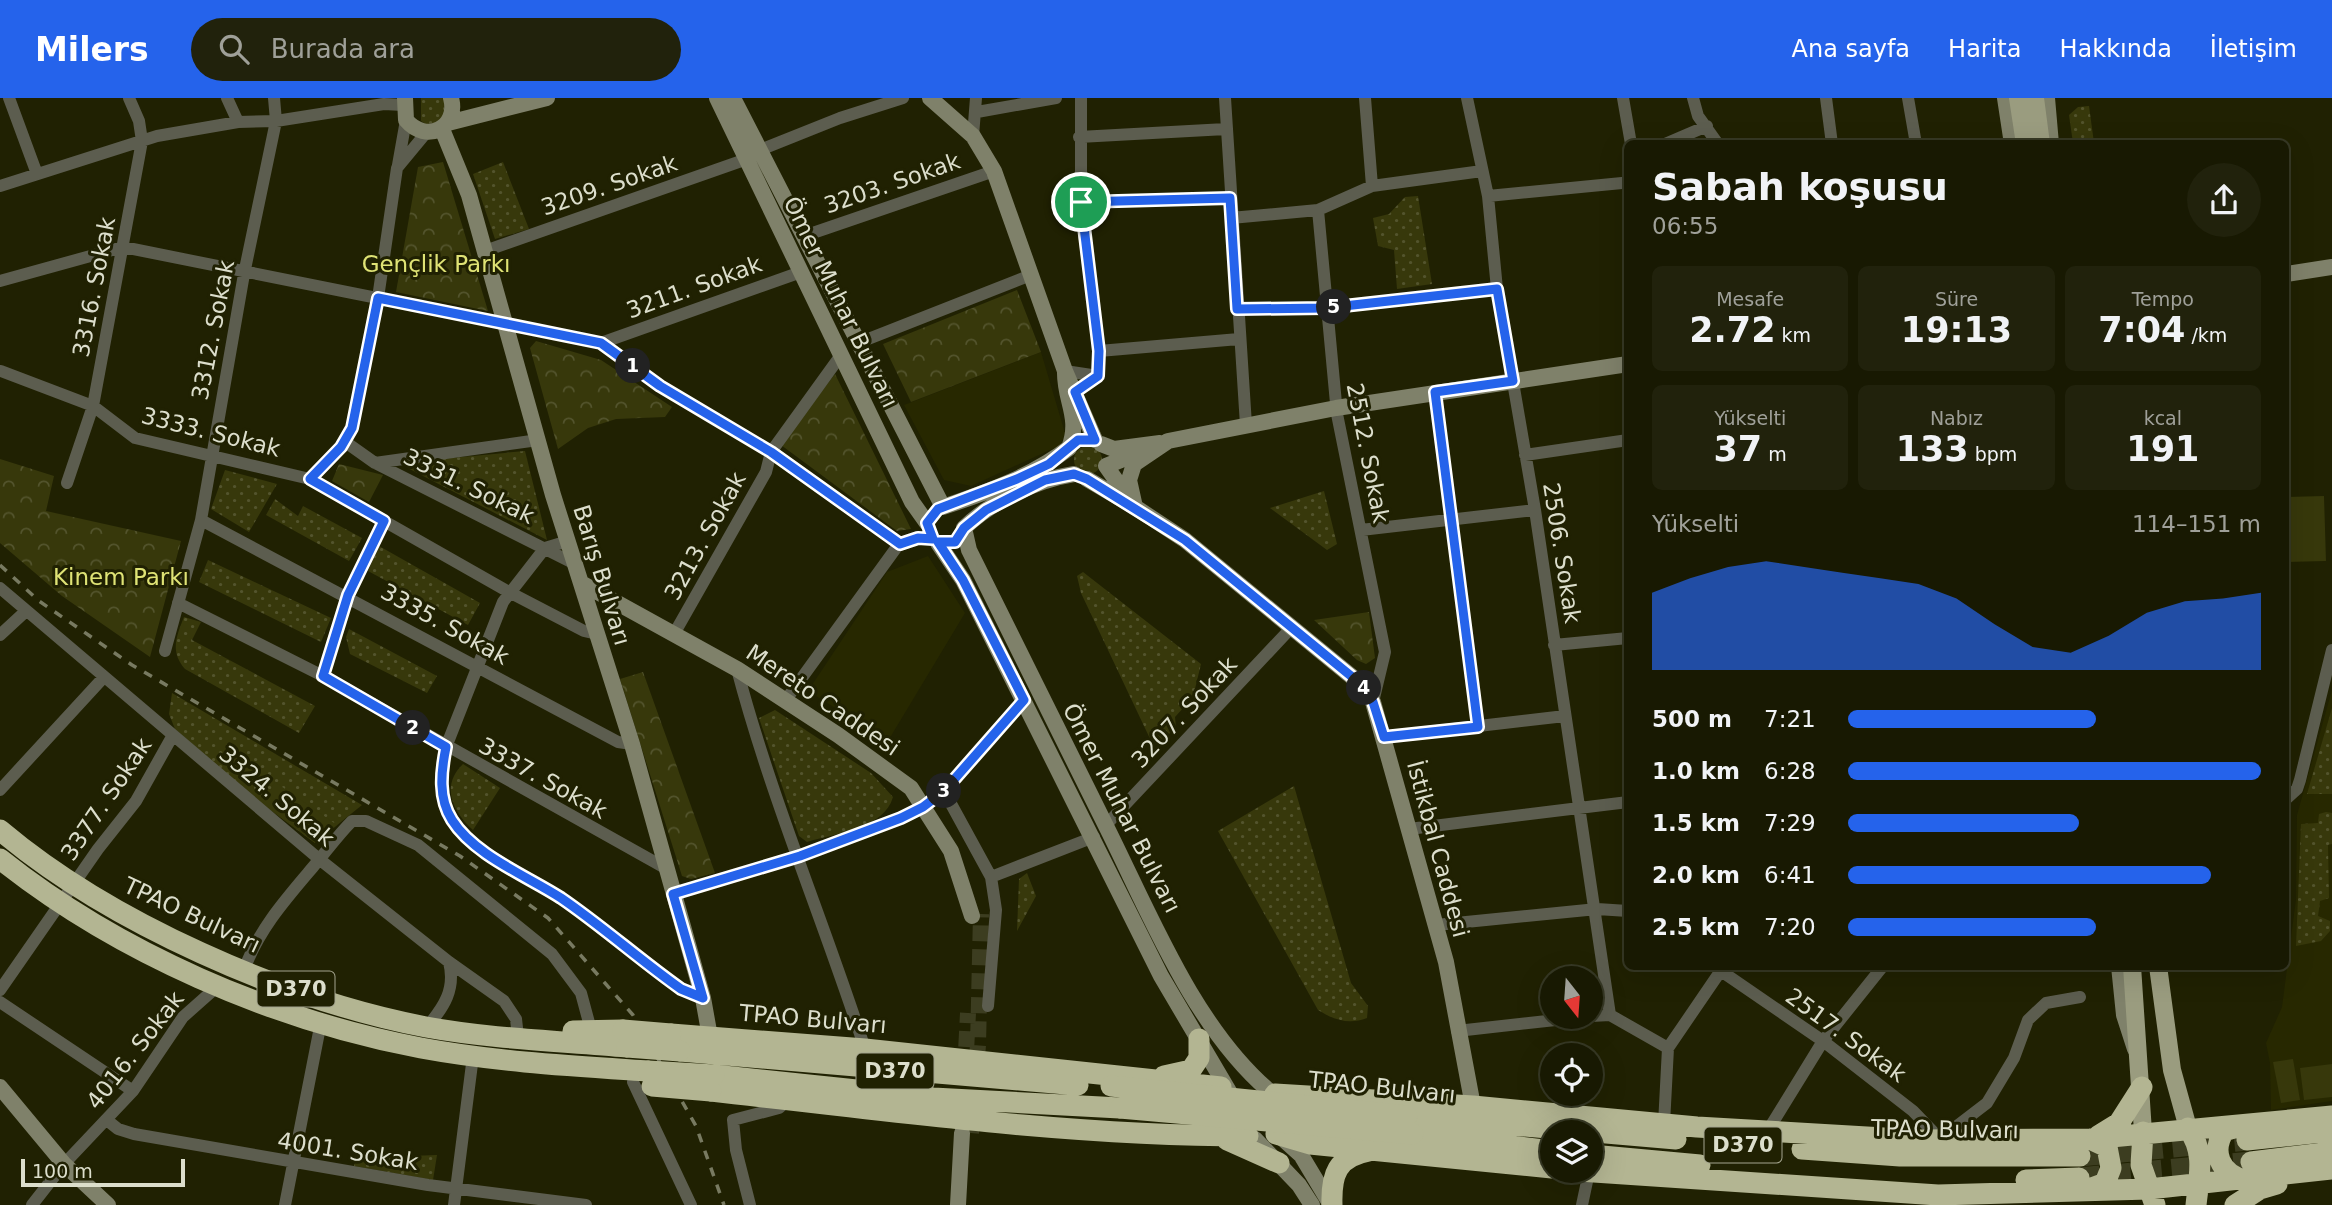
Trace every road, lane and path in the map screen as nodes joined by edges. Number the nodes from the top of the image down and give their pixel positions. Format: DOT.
graph roads {
  1 [pos="9,98"];
  2 [pos="129,98"];
  3 [pos="227,98"];
  4 [pos="274,98"];
  5 [pos="451,98"];
  6 [pos="547,98"];
  7 [pos="717,98"];
  8 [pos="733,98"];
  9 [pos="903,98"];
  10 [pos="930,98"];
  11 [pos="976,98"];
  12 [pos="1056,98"];
  13 [pos="1081,98"];
  14 [pos="1225,98"];
  15 [pos="1365,98"];
  16 [pos="1467,98"];
  17 [pos="1623,98"];
  18 [pos="1693,98"];
  19 [pos="1826,98"];
  20 [pos="1908,98"];
  21 [pos="2005,98"];
  22 [pos="2018,98"];
  23 [pos="2035,98"];
  24 [pos="2046,98"];
  25 [pos="353,104"];
  26 [pos="405,108"];
  27 [pos="977,112"];
  28 [pos="2029,120"];
  29 [pos="276,121"];
  30 [pos="238,122"];
  31 [pos="1707,126"];
  32 [pos="438,128"];
  33 [pos="1226,129"];
  34 [pos="973,136"];
  35 [pos="1079,137"];
  36 [pos="1630,140"];
  37 [pos="1674,140"];
  38 [pos="1716,140"];
  39 [pos="1831,140"];
  40 [pos="1915,140"];
  41 [pos="2015,140"];
  42 [pos="2026,140"];
  43 [pos="2039,140"];
  44 [pos="2047,140"];
  45 [pos="142,141"];
  46 [pos="753,155"];
  47 [pos="397,168"];
  48 [pos="995,170"];
  49 [pos="1482,171"];
  50 [pos="37,174"];
  51 [pos="1622,183"];
  52 [pos="0,186"];
  53 [pos="1372,186"];
  54 [pos="1488,196"];
  55 [pos="1230,198"];
  56 [pos="1081,202"];
  57 [pos="1318,210"];
  58 [pos="1231,218"];
  59 [pos="804,236"];
  60 [pos="123,247"];
  61 [pos="485,251"];
  62 [pos="2332,267"];
  63 [pos="801,272"];
  64 [pos="244,274"];
  65 [pos="2289,274"];
  66 [pos="1031,275"];
  67 [pos="0,281"];
  68 [pos="1497,289"];
  69 [pos="378,298"];
  70 [pos="1326,308"];
  71 [pos="1237,309"];
  72 [pos="505,322"];
  73 [pos="1239,339"];
  74 [pos="601,343"];
  75 [pos="858,343"];
  76 [pos="1099,351"];
  77 [pos="841,355"];
  78 [pos="1624,365"];
  79 [pos="0,371"];
  80 [pos="1065,371"];
  81 [pos="1098,376"];
  82 [pos="1513,381"];
  83 [pos="1075,392"];
  84 [pos="1435,392"];
  85 [pos="93,406"];
  86 [pos="1336,408"];
  87 [pos="1246,425"];
  88 [pos="538,440"];
  89 [pos="344,441"];
  90 [pos="1168,441"];
  91 [pos="1624,441"];
  92 [pos="1098,442"];
  93 [pos="1069,448"];
  94 [pos="771,452"];
  95 [pos="212,454"];
  96 [pos="1525,455"];
  97 [pos="375,463"];
  98 [pos="1106,466"];
  99 [pos="1080,477"];
  100 [pos="310,479"];
  101 [pos="67,483"];
  102 [pos="943,507"];
  103 [pos="1135,507"];
  104 [pos="1535,510"];
  105 [pos="1451,518"];
  106 [pos="201,520"];
  107 [pos="384,521"];
  108 [pos="927,523"];
  109 [pos="964,528"];
  110 [pos="1361,530"];
  111 [pos="568,541"];
  112 [pos="935,541"];
  113 [pos="900,544"];
  114 [pos="545,548"];
  115 [pos="577,565"];
  116 [pos="583,584"];
  117 [pos="0,588"];
  118 [pos="509,592"];
  119 [pos="348,595"];
  120 [pos="178,603"];
  121 [pos="26,611"];
  122 [pos="1292,627"];
  123 [pos="674,634"];
  124 [pos="0,635"];
  125 [pos="597,635"];
  126 [pos="1624,638"];
  127 [pos="1555,645"];
  128 [pos="2332,650"];
  129 [pos="165,651"];
  130 [pos="476,666"];
  131 [pos="737,669"];
  132 [pos="323,676"];
  133 [pos="104,677"];
  134 [pos="1024,700"];
  135 [pos="785,701"];
  136 [pos="1373,702"];
  137 [pos="1565,716"];
  138 [pos="1478,727"];
  139 [pos="173,735"];
  140 [pos="1384,737"];
  141 [pos="632,744"];
  142 [pos="446,747"];
  143 [pos="0,790"];
  144 [pos="944,791"];
  145 [pos="2289,796"];
  146 [pos="1624,802"];
  147 [pos="927,804"];
  148 [pos="1579,806"];
  149 [pos="1106,825"];
  150 [pos="1409,829"];
  151 [pos="0,830"];
  152 [pos="1094,837"];
  153 [pos="800,856"];
  154 [pos="0,859"];
  155 [pos="319,859"];
  156 [pos="667,869"];
  157 [pos="991,877"];
  158 [pos="673,894"];
  159 [pos="68,895"];
  160 [pos="1597,909"];
  161 [pos="1624,911"];
  162 [pos="976,915"];
  163 [pos="1436,925"];
  164 [pos="449,962"];
  165 [pos="244,970"];
  166 [pos="1722,970"];
  167 [pos="1724,970"];
  168 [pos="1880,970"];
  169 [pos="2119,970"];
  170 [pos="2132,970"];
  171 [pos="2159,970"];
  172 [pos="219,985"];
  173 [pos="0,990"];
  174 [pos="703,998"];
  175 [pos="2080,998"];
  176 [pos="0,1002"];
  177 [pos="988,1006"];
  178 [pos="1603,1015"];
  179 [pos="1610,1015"];
  180 [pos="1540,1022"];
  181 [pos="321,1023"];
  182 [pos="427,1027"];
  183 [pos="590,1030"];
  184 [pos="1457,1031"];
  185 [pos="518,1037"];
  186 [pos="710,1037"];
  187 [pos="625,1039"];
  188 [pos="1199,1040"];
  189 [pos="1823,1041"];
  190 [pos="675,1042"];
  191 [pos="1668,1048"];
  192 [pos="866,1049"];
  193 [pos="472,1055"];
  194 [pos="2139,1056"];
  195 [pos="1151,1078"];
  196 [pos="634,1079"];
  197 [pos="712,1083"];
  198 [pos="0,1087"];
  199 [pos="2142,1087"];
  200 [pos="2176,1087"];
  201 [pos="133,1091"];
  202 [pos="1271,1092"];
  203 [pos="1235,1097"];
  204 [pos="788,1100"];
  205 [pos="1473,1106"];
  206 [pos="2332,1116"];
  207 [pos="108,1121"];
  208 [pos="1664,1124"];
  209 [pos="1410,1125"];
  210 [pos="2212,1127"];
  211 [pos="2188,1128"];
  212 [pos="2332,1131"];
  213 [pos="1767,1132"];
  214 [pos="2143,1132"];
  215 [pos="2247,1132"];
  216 [pos="1216,1136"];
  217 [pos="1260,1136"];
  218 [pos="1940,1139"];
  219 [pos="2085,1148"];
  220 [pos="1540,1149"];
  221 [pos="1376,1150"];
  222 [pos="2332,1153"];
  223 [pos="291,1163"];
  224 [pos="64,1164"];
  225 [pos="1279,1164"];
  226 [pos="1540,1167"];
  227 [pos="1603,1167"];
  228 [pos="1603,1168"];
  229 [pos="2332,1169"];
  230 [pos="2248,1171"];
  231 [pos="2289,1175"];
  232 [pos="1585,1183"];
  233 [pos="2081,1184"];
  234 [pos="457,1189"];
  235 [pos="2197,1195"];
  236 [pos="2152,1197"];
  237 [pos="1907,1198"];
  238 [pos="1942,1200"];
  239 [pos="100,1202"];
  240 [pos="552,1202"];
  241 [pos="32,1205"];
  242 [pos="285,1205"];
  243 [pos="454,1205"];
  244 [pos="586,1205"];
  245 [pos="691,1205"];
  246 [pos="750,1205"];
  247 [pos="958,1205"];
  248 [pos="967,1205"];
  249 [pos="1311,1205"];
  250 [pos="1331,1205"];
  251 [pos="1583,1205"];
  252 [pos="2235,1205"];
  1 -- 50 [label="street"];
  2 -- 45 [label="street, 3316. Sokak"];
  3 -- 30 [label="street"];
  4 -- 29 [label="street, 3312. Sokak"];
  5 -- 32 [label="street"];
  6 -- 32 [label="street"];
  7 -- 46 [label="street, Ömer Muhar Bulvarı"];
  8 -- 46 [label="street, Ömer Muhar Bulvarı"];
  9 -- 46 [label="street, 3209. Sokak"];
  10 -- 34 [label="street"];
  11 -- 27 [label="street"];
  12 -- 27 [label="street"];
  13 -- 35 [label="street"];
  14 -- 33 [label="street"];
  15 -- 53 [label="street"];
  16 -- 49 [label="street, 2506. Sokak"];
  17 -- 36 [label="street"];
  18 -- 31 [label="street"];
  19 -- 39 [label="street"];
  20 -- 40 [label="street"];
  21 -- 28 [label="street"];
  22 -- 28 [label="main road"];
  23 -- 28 [label="main road"];
  24 -- 28 [label="street"];
  25 -- 26 [label="street"];
  25 -- 29 [label="street"];
  26 -- 32 [label="street"];
  26 -- 47 [label="street"];
  27 -- 34 [label="street"];
  28 -- 41 [label="street"];
  28 -- 42 [label="main road"];
  28 -- 43 [label="main road"];
  28 -- 44 [label="street"];
  29 -- 30 [label="street"];
  29 -- 64 [label="street, 3312. Sokak"];
  30 -- 45 [label="street"];
  31 -- 37 [label="street"];
  31 -- 38 [label="street"];
  32 -- 47 [label="street"];
  32 -- 61 [label="street, Barış Bulvarı"];
  33 -- 35 [label="street"];
  33 -- 55 [label="street"];
  34 -- 48 [label="street"];
  35 -- 56 [label="street"];
  45 -- 50 [label="street"];
  45 -- 60 [label="street, 3316. Sokak"];
  46 -- 59 [label="street, Ömer Muhar Bulvarı"];
  46 -- 61 [label="street, 3209. Sokak"];
  46 -- 63 [label="street, Ömer Muhar Bulvarı"];
  47 -- 69 [label="street"];
  48 -- 59 [label="street, 3203. Sokak"];
  48 -- 66 [label="street"];
  49 -- 53 [label="street"];
  49 -- 54 [label="street, 2506. Sokak"];
  50 -- 52 [label="street"];
  51 -- 54 [label="street"];
  53 -- 57 [label="street"];
  54 -- 68 [label="street, 2506. Sokak"];
  55 -- 56 [label="street"];
  55 -- 58 [label="street"];
  56 -- 76 [label="street"];
  57 -- 58 [label="street"];
  57 -- 70 [label="street, 2512. Sokak"];
  58 -- 71 [label="street"];
  59 -- 75 [label="street, Ömer Muhar Bulvarı"];
  60 -- 64 [label="street"];
  60 -- 67 [label="street"];
  60 -- 85 [label="street, 3316. Sokak"];
  61 -- 72 [label="street, Barış Bulvarı"];
  62 -- 65 [label="street"];
  63 -- 74 [label="street, 3211. Sokak"];
  63 -- 77 [label="street, Ömer Muhar Bulvarı"];
  64 -- 69 [label="street"];
  64 -- 95 [label="street, 3312. Sokak"];
  66 -- 75 [label="street"];
  66 -- 80 [label="street"];
  68 -- 70 [label="street"];
  68 -- 82 [label="street, 2506. Sokak"];
  69 -- 72 [label="street"];
  69 -- 89 [label="street"];
  70 -- 71 [label="street"];
  70 -- 86 [label="street, 2512. Sokak"];
  71 -- 73 [label="street"];
  72 -- 74 [label="street"];
  72 -- 88 [label="street, Barış Bulvarı"];
  73 -- 76 [label="street"];
  73 -- 87 [label="street"];
  74 -- 94 [label="street"];
  75 -- 102 [label="street, Ömer Muhar Bulvarı"];
  76 -- 81 [label="street"];
  77 -- 94 [label="street, 3213. Sokak"];
  77 -- 108 [label="street, Ömer Muhar Bulvarı"];
  78 -- 82 [label="street"];
  79 -- 85 [label="street, 3333. Sokak"];
  80 -- 81 [label="street"];
  80 -- 83 [label="street"];
  80 -- 93 [label="street"];
  81 -- 83 [label="street"];
  82 -- 84 [label="street"];
  82 -- 96 [label="street, 2506. Sokak"];
  83 -- 92 [label="street"];
  84 -- 86 [label="street"];
  84 -- 105 [label="street"];
  85 -- 95 [label="street, 3333. Sokak"];
  85 -- 101 [label="street, 3316. Sokak"];
  86 -- 87 [label="street"];
  86 -- 110 [label="street, 2512. Sokak"];
  87 -- 90 [label="street"];
  88 -- 97 [label="street"];
  88 -- 111 [label="street, Barış Bulvarı"];
  89 -- 97 [label="street, 3331. Sokak"];
  89 -- 100 [label="street"];
  90 -- 92 [label="street"];
  90 -- 98 [label="street"];
  90 -- 103 [label="street"];
  91 -- 96 [label="street"];
  92 -- 93 [label="street"];
  92 -- 98 [label="street"];
  93 -- 99 [label="street"];
  93 -- 102 [label="street"];
  94 -- 113 [label="street"];
  94 -- 123 [label="street, 3213. Sokak"];
  95 -- 100 [label="street, 3333. Sokak"];
  95 -- 106 [label="street, 3312. Sokak"];
  96 -- 104 [label="street, 2506. Sokak"];
  97 -- 114 [label="street, 3331. Sokak"];
  98 -- 99 [label="street"];
  98 -- 103 [label="street"];
  99 -- 103 [label="street, İstikbal Caddesi"];
  99 -- 109 [label="street"];
  100 -- 107 [label="street, 3333. Sokak"];
  102 -- 108 [label="street"];
  102 -- 109 [label="street"];
  103 -- 122 [label="street, İstikbal Caddesi"];
  104 -- 105 [label="street"];
  104 -- 127 [label="street, 2506. Sokak"];
  105 -- 110 [label="street"];
  105 -- 138 [label="street"];
  106 -- 119 [label="street, 3335. Sokak"];
  106 -- 120 [label="street, 3312. Sokak"];
  107 -- 118 [label="street, 3333. Sokak"];
  107 -- 119 [label="street"];
  108 -- 112 [label="street"];
  109 -- 112 [label="street"];
  109 -- 149 [label="street, Ömer Muhar Bulvarı"];
  110 -- 136 [label="street, 2512. Sokak"];
  111 -- 114 [label="street"];
  111 -- 115 [label="street, Barış Bulvarı"];
  112 -- 113 [label="street"];
  112 -- 134 [label="street, Ömer Muhar Bulvarı"];
  113 -- 135 [label="street"];
  114 -- 115 [label="street, 3331. Sokak"];
  114 -- 118 [label="street"];
  115 -- 116 [label="street, Barış Bulvarı"];
  116 -- 123 [label="street, Mereto Caddesi"];
  116 -- 125 [label="street, Barış Bulvarı"];
  117 -- 121 [label="street, 3324. Sokak"];
  118 -- 125 [label="street, 3333. Sokak"];
  118 -- 130 [label="street"];
  119 -- 130 [label="street, 3335. Sokak"];
  119 -- 132 [label="street"];
  120 -- 129 [label="street, 3312. Sokak"];
  120 -- 132 [label="street, 3337. Sokak"];
  121 -- 124 [label="street"];
  121 -- 133 [label="street, 3324. Sokak"];
  122 -- 136 [label="street, İstikbal Caddesi"];
  122 -- 149 [label="street, 3207. Sokak"];
  123 -- 131 [label="street, Mereto Caddesi"];
  125 -- 141 [label="street, Barış Bulvarı"];
  126 -- 127 [label="street"];
  127 -- 137 [label="street, 2506. Sokak"];
  128 -- 145 [label="street"];
  130 -- 141 [label="street, 3335. Sokak"];
  130 -- 142 [label="street"];
  131 -- 135 [label="street, Mereto Caddesi"];
  131 -- 153 [label="street"];
  132 -- 142 [label="street, 3337. Sokak"];
  133 -- 139 [label="street, 3324. Sokak"];
  133 -- 143 [label="street"];
  134 -- 144 [label="street"];
  134 -- 152 [label="street, Ömer Muhar Bulvarı"];
  135 -- 147 [label="street, Mereto Caddesi"];
  136 -- 140 [label="street, İstikbal Caddesi"];
  137 -- 138 [label="street"];
  137 -- 148 [label="street, 2506. Sokak"];
  138 -- 140 [label="street"];
  139 -- 155 [label="street, 3324. Sokak"];
  139 -- 159 [label="street, 3377. Sokak"];
  140 -- 150 [label="street, İstikbal Caddesi"];
  141 -- 156 [label="street, Barış Bulvarı"];
  142 -- 156 [label="street, 3337. Sokak"];
  142 -- 174 [label="street"];
  144 -- 147 [label="street"];
  144 -- 157 [label="street"];
  146 -- 148 [label="street"];
  147 -- 153 [label="street"];
  147 -- 162 [label="street"];
  148 -- 150 [label="street"];
  148 -- 160 [label="street, 2506. Sokak"];
  149 -- 202 [label="street, Ömer Muhar Bulvarı"];
  150 -- 163 [label="street, İstikbal Caddesi"];
  151 -- 159 [label="highway, TPAO Bulvarı / D370"];
  152 -- 157 [label="street"];
  152 -- 188 [label="street, Ömer Muhar Bulvarı"];
  153 -- 158 [label="street"];
  153 -- 192 [label="street"];
  154 -- 159 [label="highway, TPAO Bulvarı / D370"];
  155 -- 164 [label="street, 3324. Sokak"];
  155 -- 165 [label="street"];
  155 -- 183 [label="street"];
  156 -- 158 [label="street, Barış Bulvarı"];
  157 -- 177 [label="street"];
  158 -- 174 [label="street, Barış Bulvarı"];
  159 -- 165 [label="highway, TPAO Bulvarı / D370"];
  159 -- 172 [label="highway, TPAO Bulvarı / D370"];
  159 -- 173 [label="street, 3377. Sokak"];
  160 -- 161 [label="street"];
  160 -- 163 [label="street"];
  160 -- 179 [label="street, 2506. Sokak"];
  163 -- 184 [label="street, İstikbal Caddesi"];
  164 -- 182 [label="street"];
  164 -- 185 [label="street, 3324. Sokak"];
  165 -- 182 [label="highway, TPAO Bulvarı / D370"];
  166 -- 191 [label="street"];
  167 -- 189 [label="street, 2517. Sokak"];
  168 -- 189 [label="street"];
  169 -- 194 [label="street"];
  170 -- 194 [label="main road"];
  171 -- 200 [label="main road"];
  172 -- 181 [label="highway, TPAO Bulvarı / D370"];
  172 -- 201 [label="street, 4016. Sokak"];
  174 -- 186 [label="street, Barış Bulvarı"];
  175 -- 218 [label="street"];
  176 -- 201 [label="street"];
  178 -- 179 [label="street"];
  179 -- 191 [label="street"];
  180 -- 184 [label="street"];
  181 -- 193 [label="highway, TPAO Bulvarı / D370"];
  181 -- 223 [label="street"];
  182 -- 185 [label="highway, TPAO Bulvarı / D370"];
  183 -- 185 [label="highway"];
  183 -- 187 [label="highway"];
  184 -- 205 [label="street, İstikbal Caddesi"];
  185 -- 187 [label="highway, TPAO Bulvarı / D370"];
  186 -- 190 [label="highway, TPAO Bulvarı"];
  186 -- 192 [label="highway, TPAO Bulvarı"];
  187 -- 190 [label="highway, D370, bridge"];
  188 -- 195 [label="highway"];
  188 -- 203 [label="street, Ömer Muhar Bulvarı"];
  189 -- 213 [label="street"];
  189 -- 218 [label="street, 2517. Sokak"];
  190 -- 209 [label="highway, TPAO Bulvarı / D370, bridge"];
  191 -- 208 [label="street"];
  192 -- 195 [label="highway, TPAO Bulvarı"];
  193 -- 196 [label="highway, TPAO Bulvarı / D370"];
  193 -- 234 [label="street"];
  194 -- 199 [label="main road"];
  195 -- 203 [label="highway, TPAO Bulvarı"];
  196 -- 197 [label="highway, D370, bridge"];
  196 -- 197 [label="highway, bridge"];
  196 -- 245 [label="street"];
  197 -- 204 [label="highway"];
  197 -- 209 [label="highway, TPAO Bulvarı / D370, bridge"];
  198 -- 224 [label="street"];
  199 -- 214 [label="main road"];
  199 -- 219 [label="highway"];
  200 -- 210 [label="main road"];
  200 -- 211 [label="main road"];
  201 -- 207 [label="street, 4016. Sokak"];
  202 -- 203 [label="highway"];
  202 -- 205 [label="highway, TPAO Bulvarı"];
  202 -- 217 [label="highway"];
  203 -- 217 [label="highway"];
  204 -- 216 [label="highway"];
  204 -- 246 [label="street"];
  205 -- 208 [label="highway, TPAO Bulvarı"];
  206 -- 215 [label="highway"];
  207 -- 223 [label="street, 4001. Sokak"];
  207 -- 224 [label="street, 4016. Sokak"];
  208 -- 213 [label="highway, TPAO Bulvarı"];
  209 -- 219 [label="highway, TPAO Bulvarı / D370"];
  209 -- 220 [label="highway, TPAO Bulvarı / D370"];
  210 -- 211 [label="highway, TPAO Bulvarı"];
  210 -- 215 [label="highway, TPAO Bulvarı"];
  211 -- 214 [label="highway, TPAO Bulvarı"];
  211 -- 235 [label="highway"];
  212 -- 215 [label="highway"];
  213 -- 218 [label="highway, TPAO Bulvarı"];
  214 -- 219 [label="highway, TPAO Bulvarı"];
  214 -- 236 [label="highway"];
  215 -- 230 [label="highway"];
  216 -- 217 [label="highway"];
  216 -- 225 [label="highway"];
  217 -- 221 [label="highway"];
  217 -- 225 [label="street"];
  217 -- 250 [label="street"];
  218 -- 219 [label="highway, TPAO Bulvarı"];
  219 -- 233 [label="highway"];
  221 -- 226 [label="highway"];
  221 -- 250 [label="highway"];
  222 -- 230 [label="highway"];
  223 -- 234 [label="street, 4001. Sokak"];
  223 -- 242 [label="street"];
  224 -- 239 [label="street"];
  224 -- 241 [label="street, 4016. Sokak"];
  225 -- 249 [label="street"];
  227 -- 233 [label="highway, D370"];
  228 -- 237 [label="highway"];
  229 -- 231 [label="highway"];
  230 -- 231 [label="highway"];
  230 -- 235 [label="highway"];
  231 -- 252 [label="highway"];
  232 -- 251 [label="street"];
  233 -- 236 [label="highway"];
  233 -- 238 [label="highway"];
  234 -- 240 [label="street, 4001. Sokak"];
  234 -- 243 [label="street"];
  235 -- 236 [label="highway"];
  237 -- 238 [label="highway"];
  240 -- 244 [label="street, 4001. Sokak"];
  247 -- 248 [label="street"];
}
